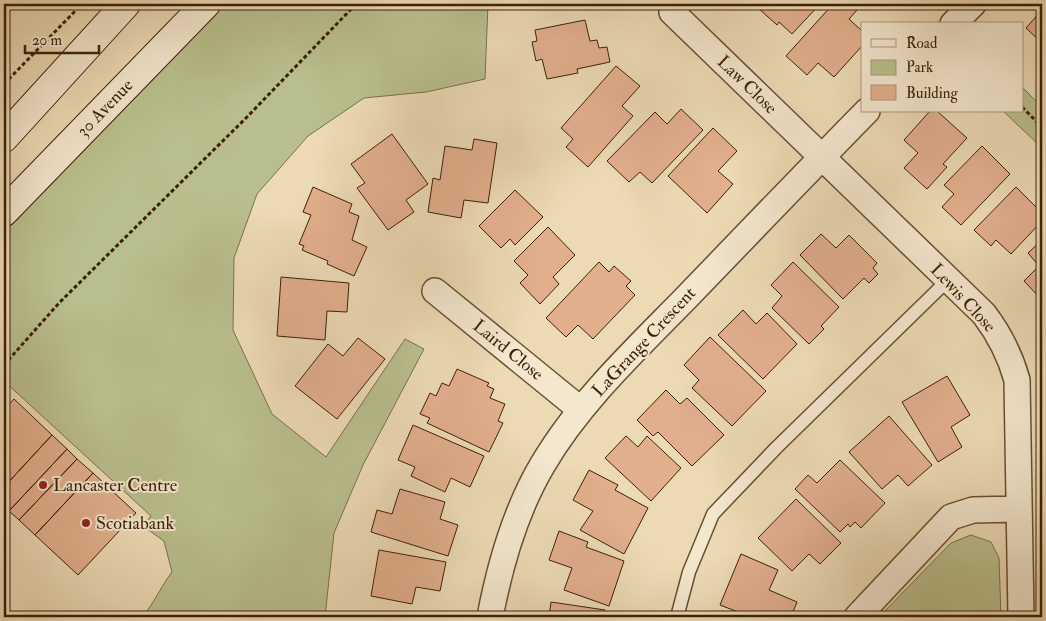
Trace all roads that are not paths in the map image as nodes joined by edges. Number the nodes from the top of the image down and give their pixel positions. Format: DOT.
graph roads {
  1 [pos="113,4"];
  2 [pos="126,4"];
  3 [pos="206,4"];
  4 [pos="973,4"];
  5 [pos="672,12"];
  6 [pos="955,22"];
  7 [pos="101,31"];
  8 [pos="866,112"];
  9 [pos="4,138"];
  10 [pos="822,157"];
  11 [pos="4,212"];
  12 [pos="948,280"];
  13 [pos="435,291"];
  14 [pos="581,410"];
  15 [pos="1019,509"];
  16 [pos="490,617"];
  17 [pos="677,617"];
  18 [pos="857,617"];
  19 [pos="1021,617"];
  1 -- 7 [label="main road"];
  2 -- 7 [label="main road"];
  3 -- 11 [label="main road, 30 Avenue"];
  4 -- 6 [label="street"];
  5 -- 10 [label="street, Law Close"];
  7 -- 9 [label="main road"];
  8 -- 10 [label="street, LaGrange Crescent"];
  10 -- 12 [label="street, Lewis Close"];
  10 -- 14 [label="street, LaGrange Crescent"];
  12 -- 15 [label="street, Lewis Close"];
  12 -- 17 [label="lane"];
  13 -- 14 [label="street, Laird Close"];
  14 -- 16 [label="street, LaGrange Crescent"];
  15 -- 18 [label="street"];
  15 -- 19 [label="street, Lewis Close"];
}
